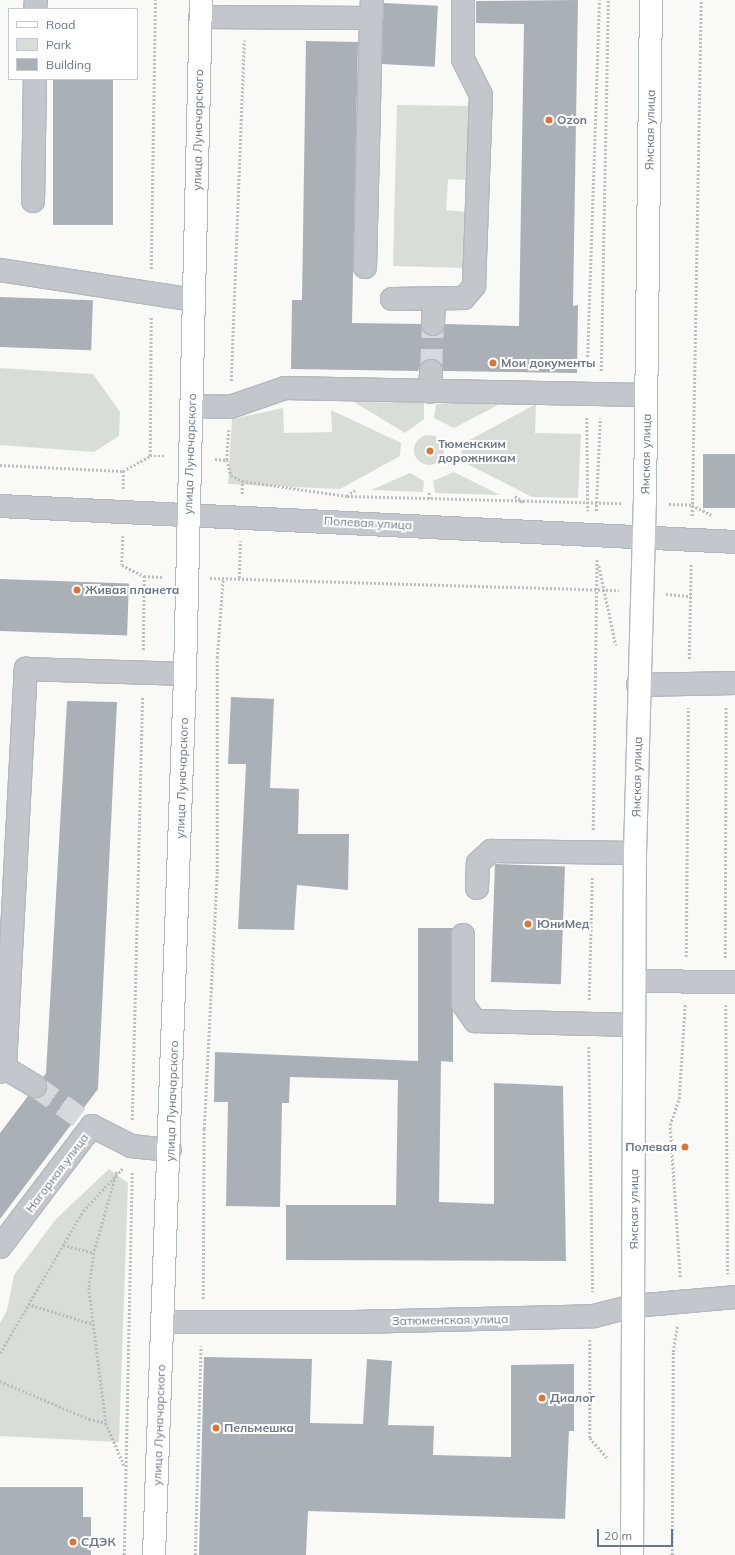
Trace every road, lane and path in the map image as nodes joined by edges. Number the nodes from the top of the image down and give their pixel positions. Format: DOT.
graph roads {
  1 [pos="155,0"];
  2 [pos="463,0"];
  3 [pos="599,0"];
  4 [pos="608,0"];
  5 [pos="652,0"];
  6 [pos="701,0"];
  7 [pos="201,9"];
  8 [pos="371,9"];
  9 [pos="246,15"];
  10 [pos="35,80"];
  11 [pos="33,201"];
  12 [pos="365,267"];
  13 [pos="0,270"];
  14 [pos="151,295"];
  15 [pos="434,298"];
  16 [pos="392,299"];
  17 [pos="194,300"];
  18 [pos="433,324"];
  19 [pos="646,395"];
  20 [pos="594,396"];
  21 [pos="191,406"];
  22 [pos="230,407"];
  23 [pos="0,465"];
  24 [pos="356,489"];
  25 [pos="429,492"];
  26 [pos="347,496"];
  27 [pos="515,496"];
  28 [pos="429,498"];
  29 [pos="523,502"];
  30 [pos="645,502"];
  31 [pos="586,504"];
  32 [pos="596,504"];
  33 [pos="0,506"];
  34 [pos="692,506"];
  35 [pos="188,515"];
  36 [pos="717,516"];
  37 [pos="596,534"];
  38 [pos="643,537"];
  39 [pos="691,540"];
  40 [pos="735,542"];
  41 [pos="187,578"];
  42 [pos="222,578"];
  43 [pos="602,588"];
  44 [pos="640,593"];
  45 [pos="617,650"];
  46 [pos="142,673"];
  47 [pos="185,674"];
  48 [pos="735,683"];
  49 [pos="638,685"];
  50 [pos="688,686"];
  51 [pos="635,853"];
  52 [pos="477,888"];
  53 [pos="463,936"];
  54 [pos="634,981"];
  55 [pos="686,982"];
  56 [pos="735,982"];
  57 [pos="634,1025"];
  58 [pos="2,1068"];
  59 [pos="35,1086"];
  60 [pos="170,1150"];
  61 [pos="131,1154"];
  62 [pos="117,1172"];
  63 [pos="63,1245"];
  64 [pos="0,1247"];
  65 [pos="94,1253"];
  66 [pos="735,1297"];
  67 [pos="681,1303"];
  68 [pos="28,1304"];
  69 [pos="633,1306"];
  70 [pos="164,1322"];
  71 [pos="93,1324"];
  72 [pos="203,1324"];
  73 [pos="0,1353"];
  74 [pos="0,1381"];
  75 [pos="106,1423"];
  76 [pos="125,1467"];
  77 [pos="124,1555"];
  78 [pos="154,1555"];
  79 [pos="195,1555"];
  80 [pos="632,1555"];
  81 [pos="672,1555"];
  1 -- 14 [label="path"];
  2 -- 15 [label="street"];
  3 -- 20 [label="path"];
  4 -- 20 [label="path"];
  5 -- 19 [label="main road, Ямская улица"];
  6 -- 34 [label="path"];
  7 -- 9 [label="street"];
  7 -- 17 [label="main road, улица Луначарского"];
  8 -- 9 [label="street"];
  8 -- 12 [label="street"];
  9 -- 22 [label="path"];
  10 -- 11 [label="street"];
  13 -- 14 [label="street"];
  14 -- 17 [label="street"];
  14 -- 23 [label="path"];
  15 -- 16 [label="street"];
  15 -- 18 [label="street"];
  17 -- 21 [label="main road, улица Луначарского"];
  19 -- 20 [label="street"];
  19 -- 30 [label="main road, Ямская улица"];
  20 -- 22 [label="street"];
  20 -- 31 [label="path"];
  20 -- 32 [label="path"];
  21 -- 22 [label="street"];
  21 -- 35 [label="main road, улица Луначарского"];
  22 -- 26 [label="path"];
  24 -- 26 [label="path"];
  25 -- 28 [label="path"];
  26 -- 28 [label="path"];
  27 -- 29 [label="path"];
  28 -- 29 [label="path"];
  29 -- 31 [label="path"];
  30 -- 32 [label="path"];
  30 -- 34 [label="path"];
  30 -- 38 [label="main road, Ямская улица"];
  31 -- 32 [label="path"];
  32 -- 37 [label="path"];
  33 -- 35 [label="street, Полевая улица"];
  34 -- 36 [label="path"];
  34 -- 39 [label="path"];
  35 -- 37 [label="street, Полевая улица"];
  35 -- 41 [label="main road, улица Луначарского"];
  37 -- 38 [label="street, Полевая улица"];
  37 -- 43 [label="path"];
  38 -- 39 [label="street, Полевая улица"];
  38 -- 44 [label="main road, Ямская улица"];
  39 -- 40 [label="street, Полевая улица"];
  39 -- 50 [label="path"];
  41 -- 42 [label="path"];
  41 -- 46 [label="path"];
  41 -- 47 [label="main road, улица Луначарского"];
  42 -- 43 [label="path"];
  42 -- 72 [label="path"];
  43 -- 44 [label="path"];
  43 -- 45 [label="path"];
  44 -- 49 [label="main road, Ямская улица"];
  46 -- 47 [label="street"];
  46 -- 58 [label="street"];
  46 -- 61 [label="path"];
  47 -- 60 [label="main road, улица Луначарского"];
  48 -- 50 [label="street"];
  49 -- 50 [label="street"];
  49 -- 51 [label="main road, Ямская улица"];
  50 -- 55 [label="path"];
  51 -- 52 [label="street"];
  51 -- 54 [label="main road, Ямская улица"];
  53 -- 57 [label="street"];
  54 -- 55 [label="street"];
  54 -- 57 [label="main road, Ямская улица"];
  55 -- 56 [label="street"];
  55 -- 67 [label="path"];
  57 -- 69 [label="main road, Ямская улица"];
  58 -- 59 [label="street"];
  60 -- 61 [label="street, Нагорная улица"];
  60 -- 70 [label="main road, улица Луначарского"];
  61 -- 62 [label="path"];
  61 -- 64 [label="street, Нагорная улица"];
  61 -- 76 [label="path"];
  62 -- 63 [label="path"];
  62 -- 65 [label="path"];
  63 -- 65 [label="path"];
  63 -- 68 [label="path"];
  65 -- 71 [label="path"];
  66 -- 67 [label="street, Затюменская улица"];
  67 -- 69 [label="street, Затюменская улица"];
  67 -- 81 [label="path"];
  68 -- 71 [label="path"];
  68 -- 73 [label="path"];
  69 -- 72 [label="street, Затюменская улица"];
  69 -- 80 [label="main road, Ямская улица"];
  70 -- 72 [label="street, Затюменская улица"];
  70 -- 78 [label="main road, улица Луначарского"];
  71 -- 75 [label="path"];
  72 -- 79 [label="path"];
  74 -- 75 [label="path"];
  75 -- 76 [label="path"];
  76 -- 77 [label="path"];
}
